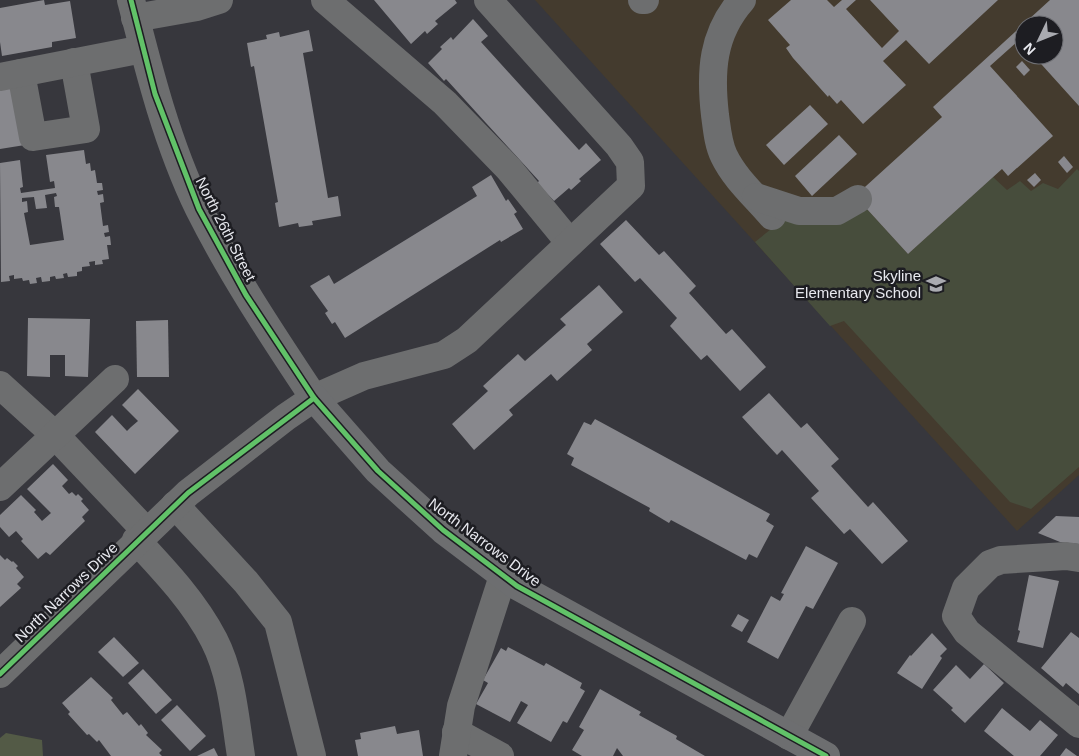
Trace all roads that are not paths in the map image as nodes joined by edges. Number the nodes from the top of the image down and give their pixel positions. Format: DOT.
graph roads {
  1 [pos="219,0"];
  2 [pos="325,0"];
  3 [pos="488,0"];
  4 [pos="742,0"];
  5 [pos="133,9"];
  6 [pos="143,49"];
  7 [pos="74,62"];
  8 [pos="10,75"];
  9 [pos="858,199"];
  10 [pos="570,243"];
  11 [pos="115,379"];
  12 [pos="0,385"];
  13 [pos="314,398"];
  14 [pos="56,435"];
  15 [pos="0,487"];
  16 [pos="174,505"];
  17 [pos="141,536"];
  18 [pos="1079,558"];
  19 [pos="503,576"];
  20 [pos="852,621"];
  21 [pos="0,674"];
  22 [pos="1079,724"];
  23 [pos="789,736"];
  24 [pos="454,744"];
  25 [pos="242,756"];
  26 [pos="312,756"];
  27 [pos="500,756"];
  28 [pos="826,756"];
  1 -- 5 [label="street"];
  2 -- 10 [label="street"];
  3 -- 10 [label="street"];
  4 -- 9 [label="street"];
  5 -- 6 [label="street, North 26th Street"];
  6 -- 7 [label="street"];
  6 -- 13 [label="street, North 26th Street"];
  7 -- 8 [label="street"];
  7 -- 8 [label="street"];
  10 -- 13 [label="street"];
  11 -- 14 [label="street"];
  12 -- 14 [label="street"];
  13 -- 16 [label="street, North Narrows Drive"];
  13 -- 19 [label="main road, North Narrows Drive"];
  14 -- 15 [label="street"];
  14 -- 17 [label="street"];
  16 -- 17 [label="street, North Narrows Drive"];
  16 -- 26 [label="street"];
  17 -- 21 [label="street, North Narrows Drive"];
  17 -- 25 [label="street"];
  18 -- 22 [label="street"];
  19 -- 23 [label="main road, North Narrows Drive"];
  19 -- 24 [label="street"];
  20 -- 23 [label="street"];
  23 -- 28 [label="main road, North Narrows Drive"];
  24 -- 27 [label="street"];
}
